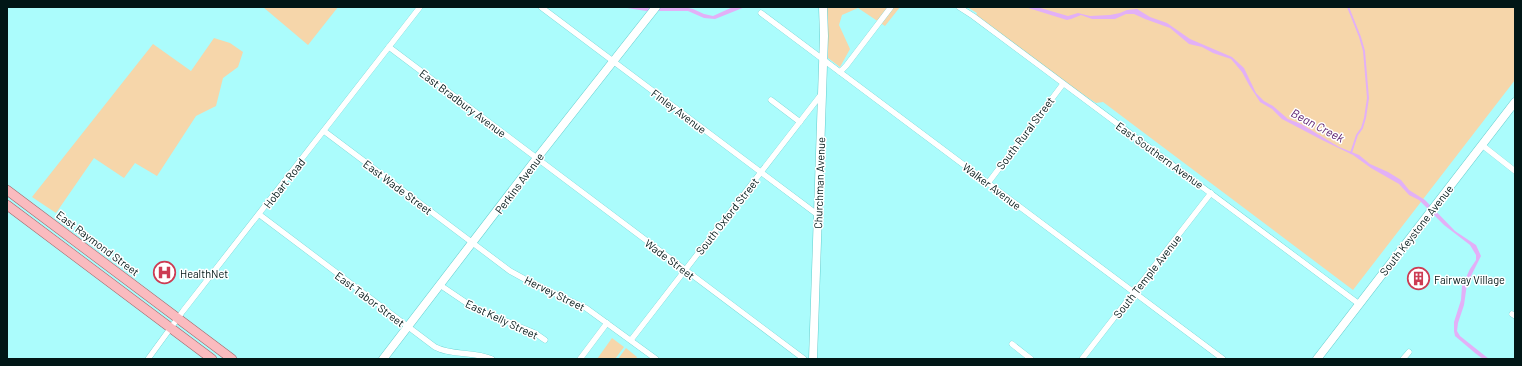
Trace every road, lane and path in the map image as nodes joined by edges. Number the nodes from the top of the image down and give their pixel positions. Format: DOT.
graph roads {
  1 [pos="420,7"];
  2 [pos="541,7"];
  3 [pos="656,7"];
  4 [pos="823,7"];
  5 [pos="891,7"];
  6 [pos="960,7"];
  7 [pos="761,13"];
  8 [pos="390,47"];
  9 [pos="824,59"];
  10 [pos="613,61"];
  11 [pos="840,72"];
  12 [pos="1063,84"];
  13 [pos="823,92"];
  14 [pos="771,100"];
  15 [pos="1515,102"];
  16 [pos="800,122"];
  17 [pos="324,131"];
  18 [pos="1482,145"];
  19 [pos="537,158"];
  20 [pos="1515,171"];
  21 [pos="761,172"];
  22 [pos="988,183"];
  23 [pos="7,190"];
  24 [pos="1211,193"];
  25 [pos="7,205"];
  26 [pos="260,215"];
  27 [pos="818,215"];
  28 [pos="472,243"];
  29 [pos="685,270"];
  30 [pos="440,285"];
  31 [pos="1135,293"];
  32 [pos="1359,304"];
  33 [pos="178,319"];
  34 [pos="607,323"];
  35 [pos="407,327"];
  36 [pos="171,328"];
  37 [pos="545,340"];
  38 [pos="631,340"];
  39 [pos="1012,344"];
  40 [pos="1409,352"];
  41 [pos="652,358"];
  42 [pos="148,359"];
  43 [pos="212,359"];
  44 [pos="232,359"];
  45 [pos="383,359"];
  46 [pos="492,359"];
  47 [pos="580,359"];
  48 [pos="804,359"];
  49 [pos="813,359"];
  50 [pos="1031,359"];
  51 [pos="1082,359"];
  52 [pos="1223,359"];
  53 [pos="1317,359"];
  54 [pos="1404,359"];
  1 -- 8 [label="street, Hobart Road"];
  2 -- 10 [label="street, Finley Avenue"];
  3 -- 10 [label="main road, Perkins Avenue"];
  4 -- 9 [label="main road, Churchman Avenue"];
  5 -- 11 [label="street"];
  6 -- 12 [label="street, East Southern Avenue"];
  7 -- 9 [label="street, Walker Avenue"];
  8 -- 17 [label="street, Hobart Road"];
  8 -- 19 [label="street, East Bradbury Avenue"];
  9 -- 11 [label="street, Walker Avenue"];
  9 -- 13 [label="main road, Churchman Avenue"];
  10 -- 19 [label="main road, Perkins Avenue"];
  10 -- 21 [label="street, Finley Avenue"];
  11 -- 22 [label="street, Walker Avenue"];
  12 -- 22 [label="street, South Rural Street"];
  12 -- 24 [label="street, East Southern Avenue"];
  13 -- 16 [label="street, South Oxford Street"];
  13 -- 27 [label="main road, Churchman Avenue"];
  14 -- 16 [label="street"];
  15 -- 18 [label="main road, South Keystone Avenue"];
  16 -- 21 [label="street, South Oxford Street"];
  17 -- 26 [label="street, Hobart Road"];
  17 -- 28 [label="street, East Wade Street"];
  18 -- 20 [label="street"];
  18 -- 32 [label="main road, South Keystone Avenue"];
  19 -- 28 [label="main road, Perkins Avenue"];
  19 -- 29 [label="street, Wade Street"];
  21 -- 27 [label="street, Finley Avenue"];
  21 -- 29 [label="street, South Oxford Street"];
  22 -- 31 [label="street, Walker Avenue"];
  23 -- 33 [label="main road, East Raymond Street"];
  24 -- 31 [label="street, South Temple Avenue"];
  24 -- 32 [label="street, East Southern Avenue"];
  25 -- 36 [label="main road"];
  26 -- 33 [label="street, Hobart Road"];
  26 -- 35 [label="street, East Tabor Street"];
  27 -- 49 [label="main road, Churchman Avenue"];
  28 -- 30 [label="main road, Perkins Avenue"];
  28 -- 34 [label="street, Hervey Street"];
  29 -- 38 [label="street, South Oxford Street"];
  29 -- 48 [label="street, Wade Street"];
  30 -- 35 [label="main road, Perkins Avenue"];
  30 -- 37 [label="street, East Kelly Street"];
  31 -- 51 [label="street, South Temple Avenue"];
  31 -- 52 [label="street, Walker Avenue"];
  32 -- 53 [label="main road, South Keystone Avenue"];
  33 -- 36 [label="street, Hobart Road"];
  33 -- 44 [label="main road, East Raymond Street"];
  34 -- 38 [label="street, Hervey Street"];
  34 -- 47 [label="street"];
  35 -- 45 [label="main road, Perkins Avenue"];
  35 -- 46 [label="street, East Tabor Street"];
  36 -- 42 [label="street, Hobart Road"];
  36 -- 43 [label="main road"];
  38 -- 41 [label="street, Hervey Street"];
  39 -- 50 [label="street"];
  40 -- 54 [label="street"];
}
